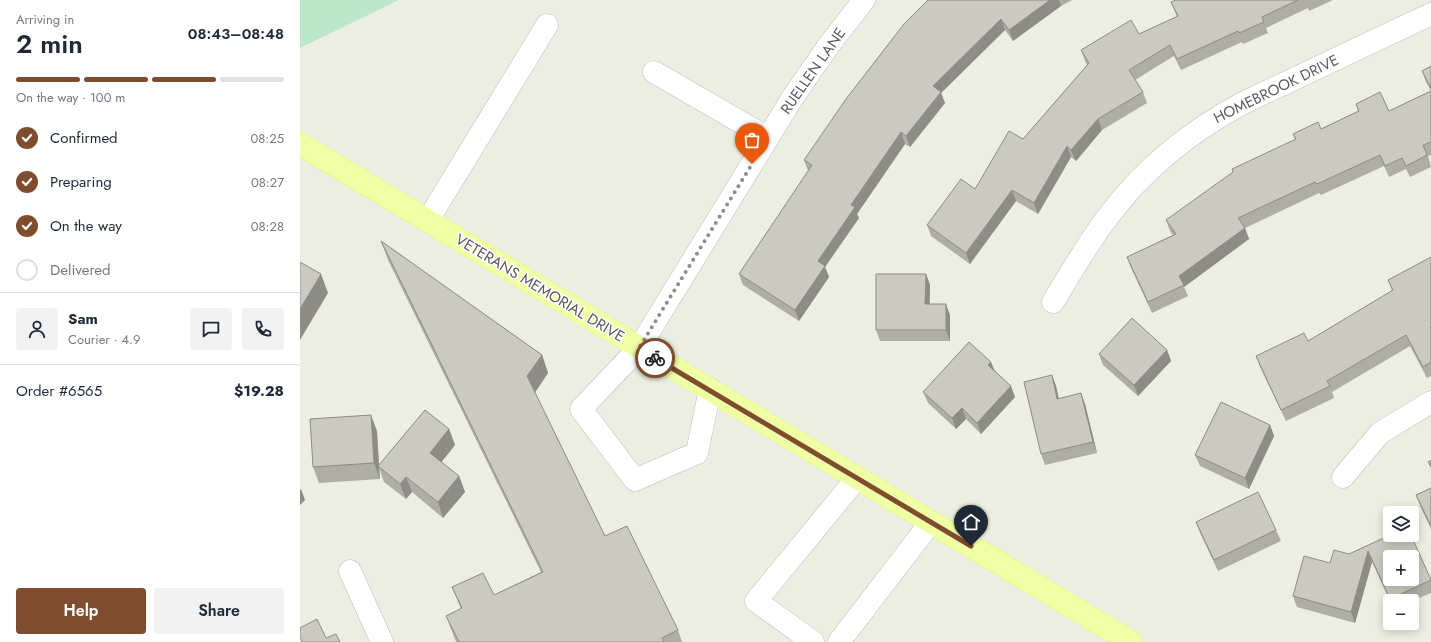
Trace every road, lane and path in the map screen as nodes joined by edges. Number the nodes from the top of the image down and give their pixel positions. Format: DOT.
graph roads {
  1 [pos="864,0"];
  2 [pos="1431,14"];
  3 [pos="547,25"];
  4 [pos="654,72"];
  5 [pos="768,138"];
  6 [pos="300,144"];
  7 [pos="428,220"];
  8 [pos="1053,302"];
  9 [pos="639,348"];
  10 [pos="710,390"];
  11 [pos="1431,402"];
  12 [pos="1343,477"];
  13 [pos="857,478"];
  14 [pos="931,522"];
  15 [pos="350,571"];
  16 [pos="382,642"];
  17 [pos="813,642"];
  18 [pos="839,642"];
  19 [pos="1132,642"];
  1 -- 5 [label="street, RUELLEN LANE"];
  2 -- 8 [label="street, HOMEBROOK DRIVE"];
  3 -- 7 [label="street"];
  4 -- 5 [label="street"];
  5 -- 9 [label="street, RUELLEN LANE"];
  6 -- 7 [label="main road, VETERANS MEMORIAL DRIVE"];
  7 -- 9 [label="main road, VETERANS MEMORIAL DRIVE"];
  9 -- 10 [label="main road, VETERANS MEMORIAL DRIVE"];
  9 -- 10 [label="street, RUELLEN LANE"];
  10 -- 13 [label="main road, VETERANS MEMORIAL DRIVE"];
  11 -- 12 [label="street"];
  13 -- 14 [label="main road, VETERANS MEMORIAL DRIVE"];
  13 -- 17 [label="street"];
  14 -- 18 [label="street"];
  14 -- 19 [label="main road, VETERANS MEMORIAL DRIVE"];
  15 -- 16 [label="street"];
}
